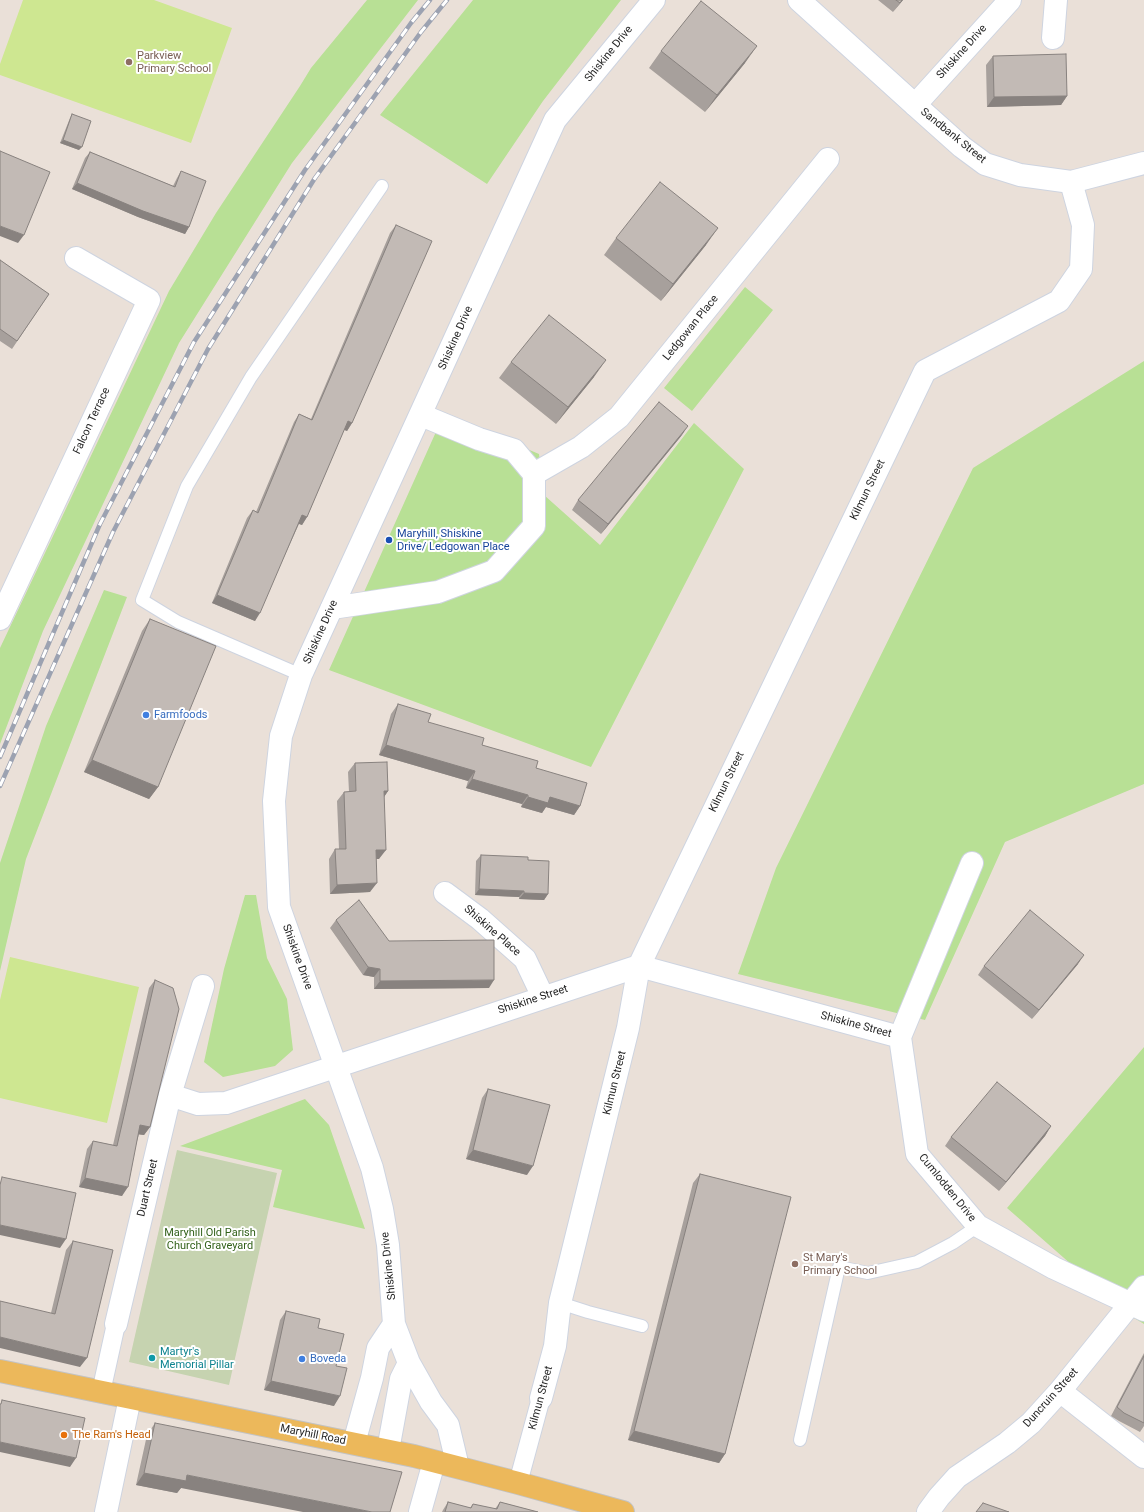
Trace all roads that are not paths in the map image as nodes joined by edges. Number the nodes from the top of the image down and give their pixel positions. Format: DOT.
graph roads {
  1 [pos="654,0"];
  2 [pos="799,0"];
  3 [pos="1010,0"];
  4 [pos="1056,0"];
  5 [pos="1053,38"];
  6 [pos="915,105"];
  7 [pos="828,159"];
  8 [pos="1144,163"];
  9 [pos="1071,182"];
  10 [pos="382,186"];
  11 [pos="76,258"];
  12 [pos="421,415"];
  13 [pos="534,474"];
  14 [pos="332,608"];
  15 [pos="0,619"];
  16 [pos="301,675"];
  17 [pos="972,863"];
  18 [pos="445,893"];
  19 [pos="639,966"];
  20 [pos="203,986"];
  21 [pos="543,997"];
  22 [pos="900,1037"];
  23 [pos="336,1066"];
  24 [pos="170,1095"];
  25 [pos="978,1226"];
  26 [pos="1144,1287"];
  27 [pos="560,1303"];
  28 [pos="1137,1307"];
  29 [pos="116,1324"];
  30 [pos="394,1324"];
  31 [pos="642,1326"];
  32 [pos="409,1363"];
  33 [pos="0,1371"];
  34 [pos="1060,1391"];
  35 [pos="101,1392"];
  36 [pos="130,1398"];
  37 [pos="541,1398"];
  38 [pos="800,1440"];
  39 [pos="354,1443"];
  40 [pos="388,1450"];
  41 [pos="1144,1457"];
  42 [pos="434,1462"];
  43 [pos="458,1467"];
  44 [pos="518,1483"];
  45 [pos="106,1512"];
  46 [pos="420,1512"];
  47 [pos="623,1512"];
  48 [pos="928,1512"];
  1 -- 12 [label="street, Shiskine Drive"];
  2 -- 6 [label="street, Sandbank Street"];
  3 -- 6 [label="street, Shiskine Drive"];
  4 -- 5 [label="street"];
  6 -- 9 [label="street, Sandbank Street"];
  7 -- 13 [label="street, Ledgowan Place"];
  8 -- 9 [label="street, Sandbank Street"];
  9 -- 19 [label="street, Kilmun Street"];
  10 -- 16 [label="lane"];
  11 -- 15 [label="street, Falcon Terrace"];
  12 -- 13 [label="street"];
  12 -- 14 [label="street, Shiskine Drive"];
  13 -- 14 [label="street"];
  14 -- 16 [label="street, Shiskine Drive"];
  16 -- 23 [label="street, Shiskine Drive"];
  17 -- 22 [label="street"];
  18 -- 21 [label="street, Shiskine Place"];
  19 -- 21 [label="street, Shiskine Street"];
  19 -- 22 [label="street, Shiskine Street"];
  19 -- 27 [label="street, Kilmun Street"];
  20 -- 24 [label="street, Duart Street"];
  21 -- 23 [label="street, Shiskine Street"];
  22 -- 25 [label="street, Cumlodden Drive"];
  23 -- 24 [label="street, Shiskine Street"];
  23 -- 30 [label="street, Shiskine Drive"];
  24 -- 29 [label="street, Duart Street"];
  25 -- 28 [label="street, Cumlodden Drive"];
  25 -- 38 [label="lane"];
  26 -- 28 [label="street, Duncruin Street"];
  27 -- 31 [label="lane"];
  27 -- 37 [label="street, Kilmun Street"];
  28 -- 34 [label="street, Duncruin Street"];
  29 -- 35 [label="street, Duart Street"];
  30 -- 32 [label="street, Shiskine Drive"];
  30 -- 39 [label="street"];
  32 -- 40 [label="street"];
  32 -- 43 [label="street, Shiskine Drive"];
  33 -- 35 [label="main road, Maryhill Road"];
  34 -- 41 [label="street"];
  34 -- 48 [label="street, Duncruin Street"];
  35 -- 36 [label="main road, Maryhill Road"];
  36 -- 39 [label="main road, Maryhill Road"];
  36 -- 45 [label="street"];
  37 -- 44 [label="street, Kilmun Street"];
  39 -- 40 [label="main road, Maryhill Road"];
  40 -- 42 [label="main road, Maryhill Road"];
  42 -- 43 [label="main road, Maryhill Road"];
  42 -- 46 [label="street"];
  43 -- 44 [label="main road, Maryhill Road"];
  44 -- 47 [label="main road, Maryhill Road"];
}
